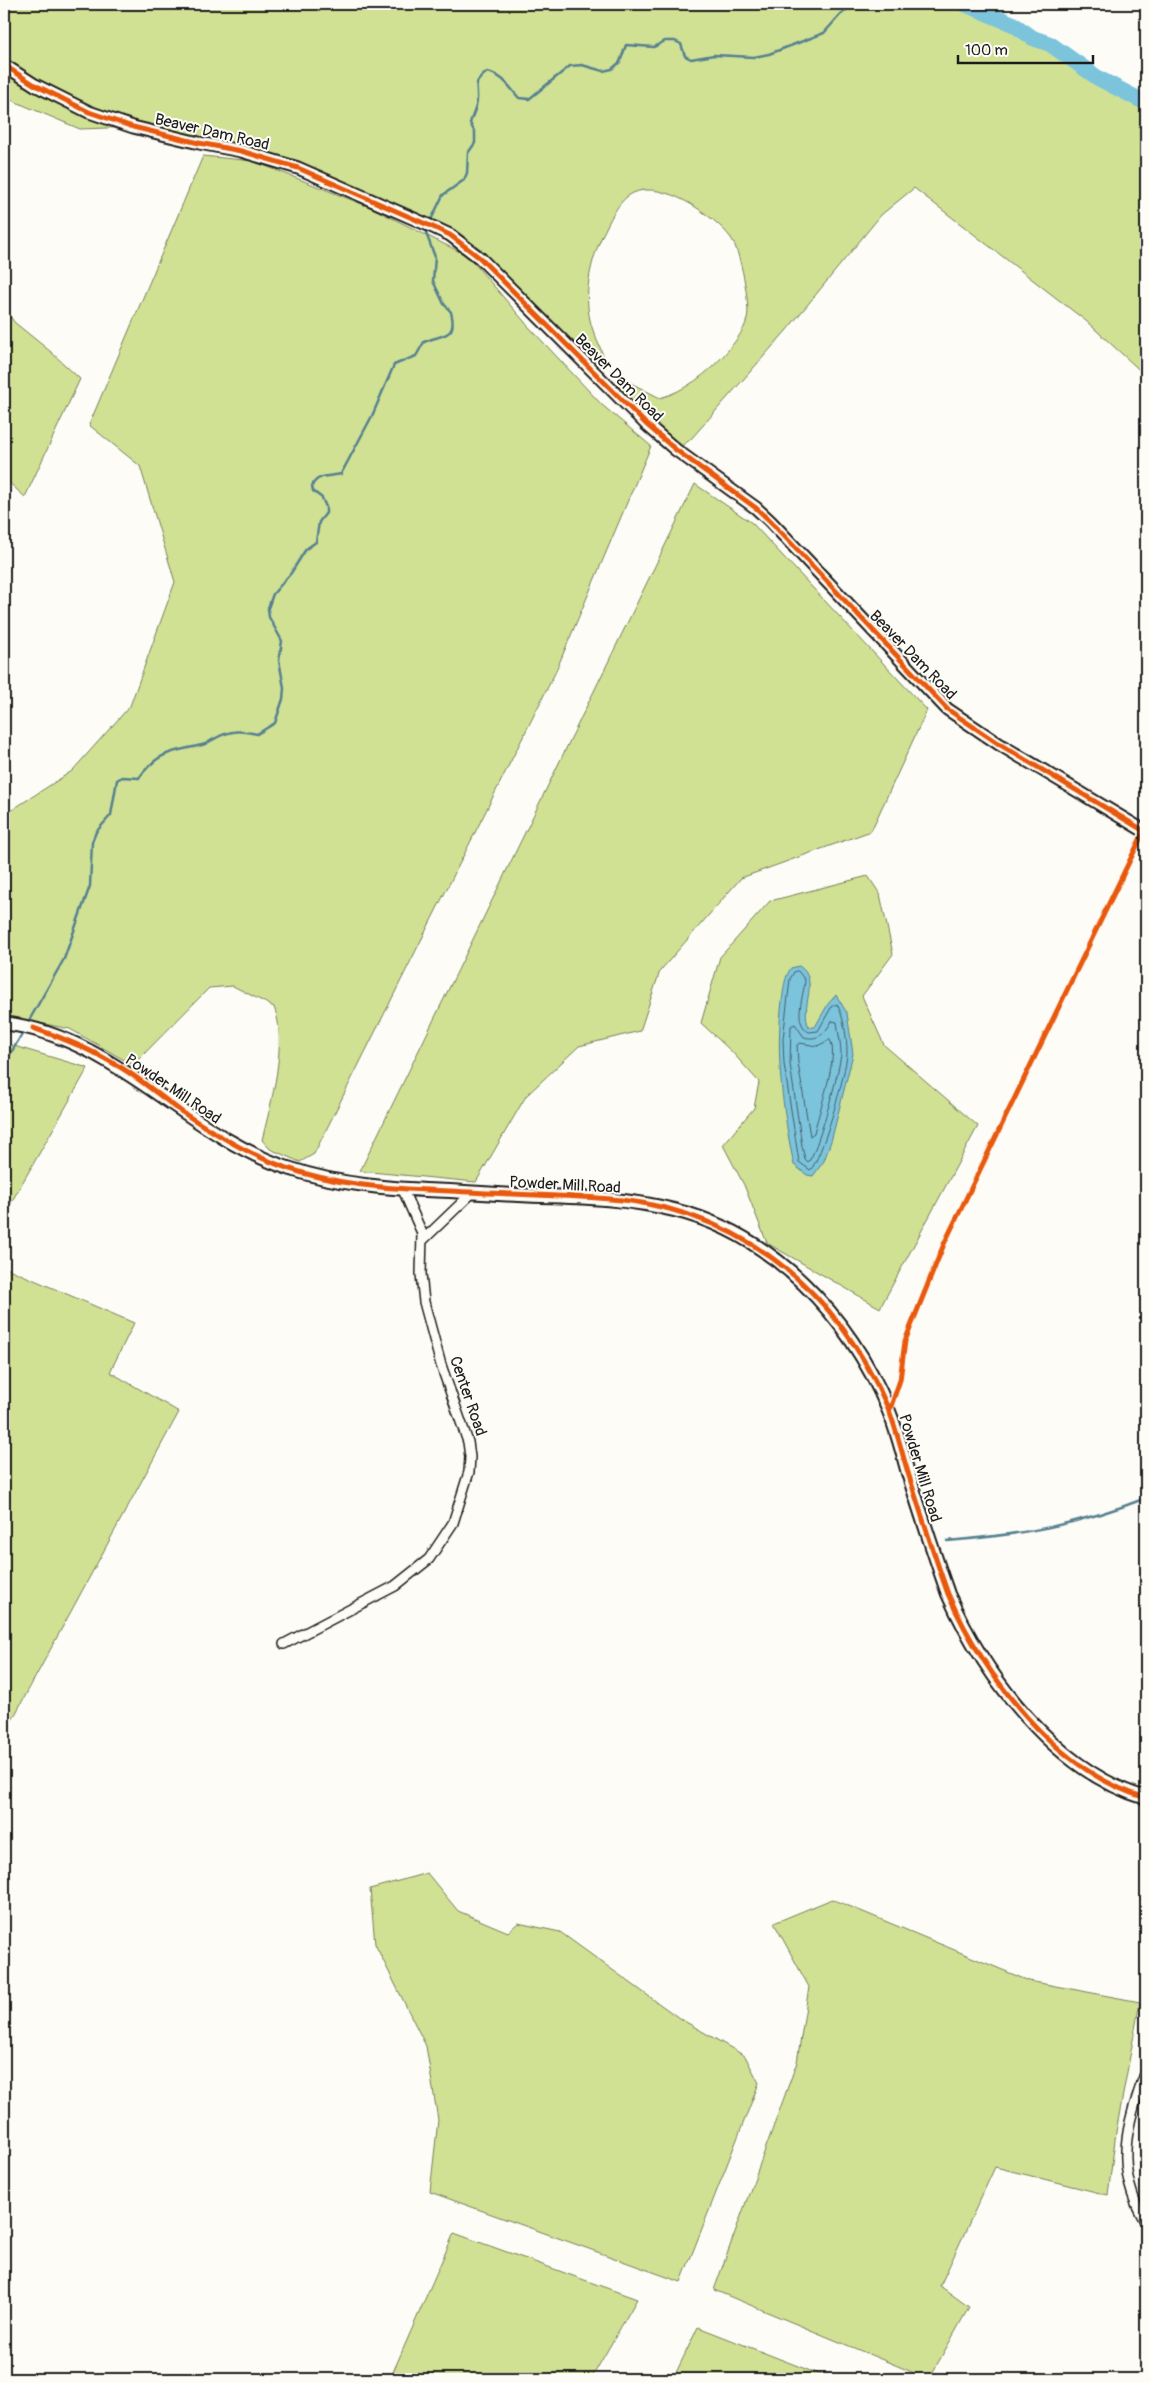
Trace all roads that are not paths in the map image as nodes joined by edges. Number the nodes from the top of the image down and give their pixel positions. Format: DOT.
graph roads {
  1 [pos="4,65"];
  2 [pos="1146,832"];
  3 [pos="4,1023"];
  4 [pos="403,1190"];
  5 [pos="472,1193"];
  6 [pos="423,1240"];
  7 [pos="284,1644"];
  8 [pos="1146,1798"];
  9 [pos="1146,2071"];
  10 [pos="1146,2223"];
  1 -- 2 [label="street, Beaver Dam Road"];
  3 -- 4 [label="main road, Powder Mill Road"];
  4 -- 5 [label="main road, Powder Mill Road"];
  4 -- 6 [label="street, Center Road"];
  5 -- 6 [label="street"];
  5 -- 8 [label="main road, Powder Mill Road"];
  6 -- 7 [label="street, Center Road"];
  9 -- 10 [label="street"];
}
